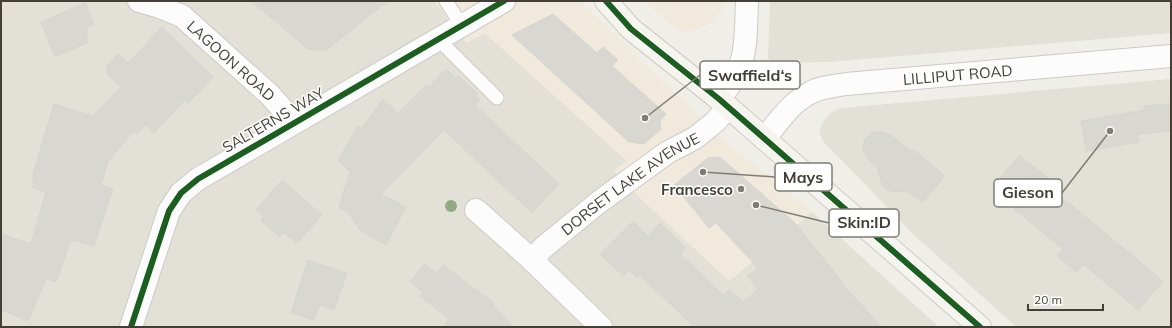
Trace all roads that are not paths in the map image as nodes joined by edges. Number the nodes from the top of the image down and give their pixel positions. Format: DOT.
graph roads {
  1 [pos="139,1"];
  2 [pos="446,1"];
  3 [pos="504,1"];
  4 [pos="606,1"];
  5 [pos="747,1"];
  6 [pos="462,26"];
  7 [pos="438,39"];
  8 [pos="1171,56"];
  9 [pos="497,98"];
  10 [pos="724,103"];
  11 [pos="293,124"];
  12 [pos="764,139"];
  13 [pos="476,210"];
  14 [pos="532,260"];
  15 [pos="131,327"];
  16 [pos="601,327"];
  17 [pos="980,327"];
  1 -- 11 [label="street, LAGOON ROAD"];
  2 -- 6 [label="lane"];
  3 -- 6 [label="street, SALTERNS WAY"];
  4 -- 10 [label="main road"];
  5 -- 10 [label="street, DORSET LAKE AVENUE"];
  6 -- 7 [label="street, SALTERNS WAY"];
  7 -- 9 [label="lane"];
  7 -- 11 [label="street, SALTERNS WAY"];
  8 -- 12 [label="street, LILLIPUT ROAD"];
  10 -- 12 [label="main road"];
  10 -- 14 [label="street, DORSET LAKE AVENUE"];
  11 -- 15 [label="street, SALTERNS WAY"];
  12 -- 17 [label="main road"];
  13 -- 14 [label="street"];
  14 -- 16 [label="street"];
}
